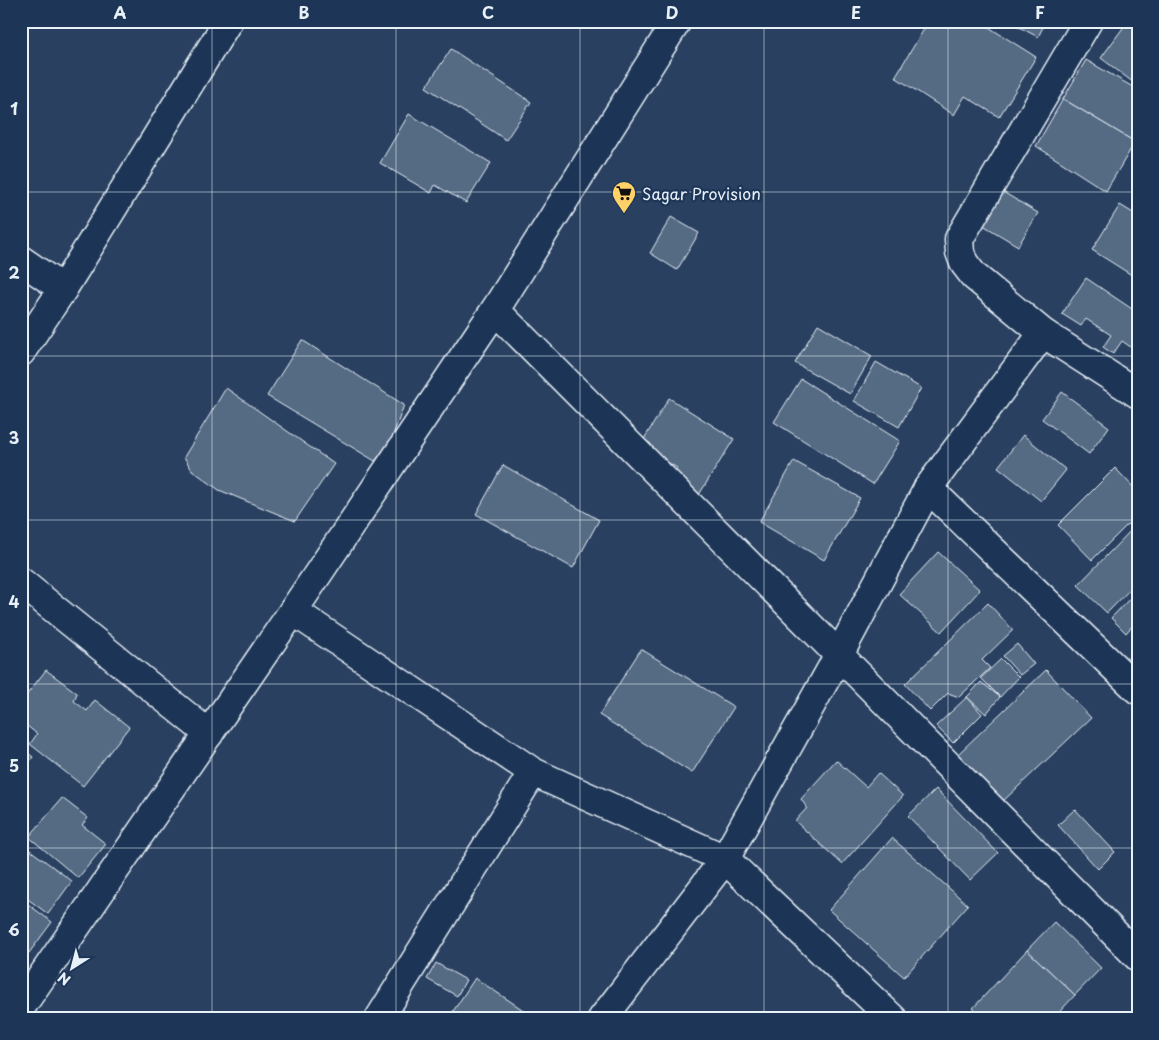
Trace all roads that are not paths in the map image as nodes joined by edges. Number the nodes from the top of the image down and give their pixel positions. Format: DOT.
graph roads {
  1 [pos="228,21"];
  2 [pos="677,21"];
  3 [pos="1088,21"];
  4 [pos="21,260"];
  5 [pos="63,289"];
  6 [pos="495,310"];
  7 [pos="1043,332"];
  8 [pos="21,352"];
  9 [pos="1138,394"];
  10 [pos="928,488"];
  11 [pos="21,582"];
  12 [pos="293,611"];
  13 [pos="838,655"];
  14 [pos="1138,690"];
  15 [pos="209,734"];
  16 [pos="533,772"];
  17 [pos="725,859"];
  18 [pos="1138,957"];
  19 [pos="21,1008"];
  20 [pos="380,1019"];
  21 [pos="602,1019"];
  22 [pos="893,1019"];
  1 -- 5 [label="street"];
  2 -- 6 [label="street"];
  3 -- 7 [label="street"];
  4 -- 5 [label="street"];
  5 -- 8 [label="street"];
  6 -- 12 [label="street"];
  6 -- 13 [label="street"];
  7 -- 9 [label="street"];
  7 -- 10 [label="street"];
  10 -- 13 [label="street"];
  10 -- 14 [label="street"];
  11 -- 15 [label="street"];
  12 -- 15 [label="street"];
  12 -- 16 [label="street"];
  13 -- 17 [label="street"];
  13 -- 18 [label="street"];
  15 -- 19 [label="street"];
  16 -- 17 [label="street"];
  16 -- 20 [label="street"];
  17 -- 21 [label="street"];
  17 -- 22 [label="street"];
}
